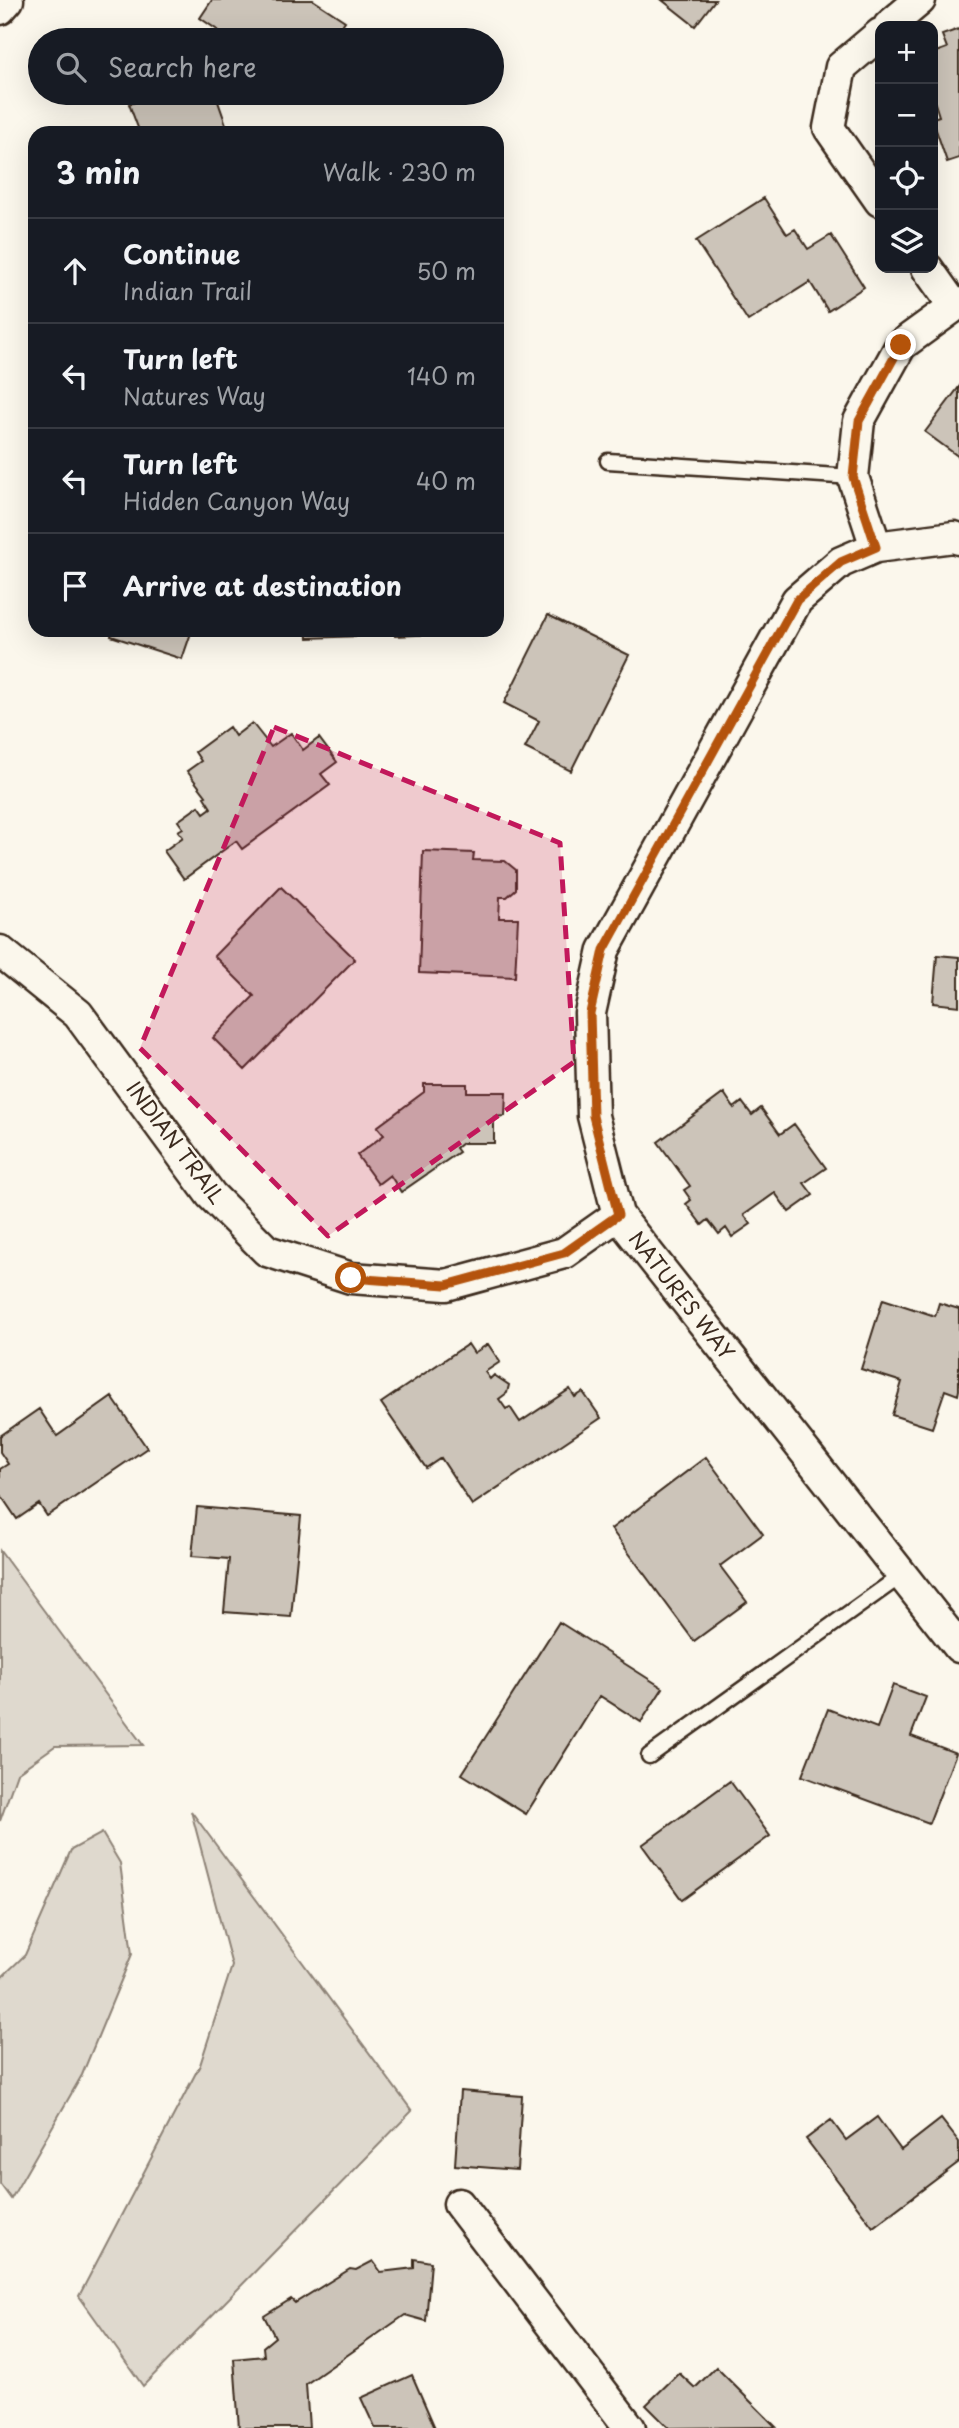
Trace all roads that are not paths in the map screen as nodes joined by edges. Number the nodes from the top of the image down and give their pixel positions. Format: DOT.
graph roads {
  1 [pos="8,0"];
  2 [pos="919,0"];
  3 [pos="0,9"];
  4 [pos="895,21"];
  5 [pos="875,38"];
  6 [pos="875,194"];
  7 [pos="931,273"];
  8 [pos="956,305"];
  9 [pos="608,461"];
  10 [pos="853,477"];
  11 [pos="959,539"];
  12 [pos="876,547"];
  13 [pos="0,951"];
  14 [pos="618,1215"];
  15 [pos="902,1575"];
  16 [pos="959,1647"];
  17 [pos="649,1756"];
  18 [pos="458,2204"];
  19 [pos="630,2428"];
  1 -- 3 [label="street"];
  2 -- 4 [label="street"];
  5 -- 6 [label="street"];
  7 -- 8 [label="street"];
  8 -- 10 [label="street"];
  9 -- 10 [label="lane"];
  10 -- 12 [label="street"];
  11 -- 12 [label="street, NATURES WAY"];
  12 -- 14 [label="street, NATURES WAY"];
  13 -- 14 [label="street, INDIAN TRAIL"];
  14 -- 15 [label="street, NATURES WAY"];
  15 -- 16 [label="street, NATURES WAY"];
  15 -- 17 [label="lane"];
  18 -- 19 [label="street"];
}
